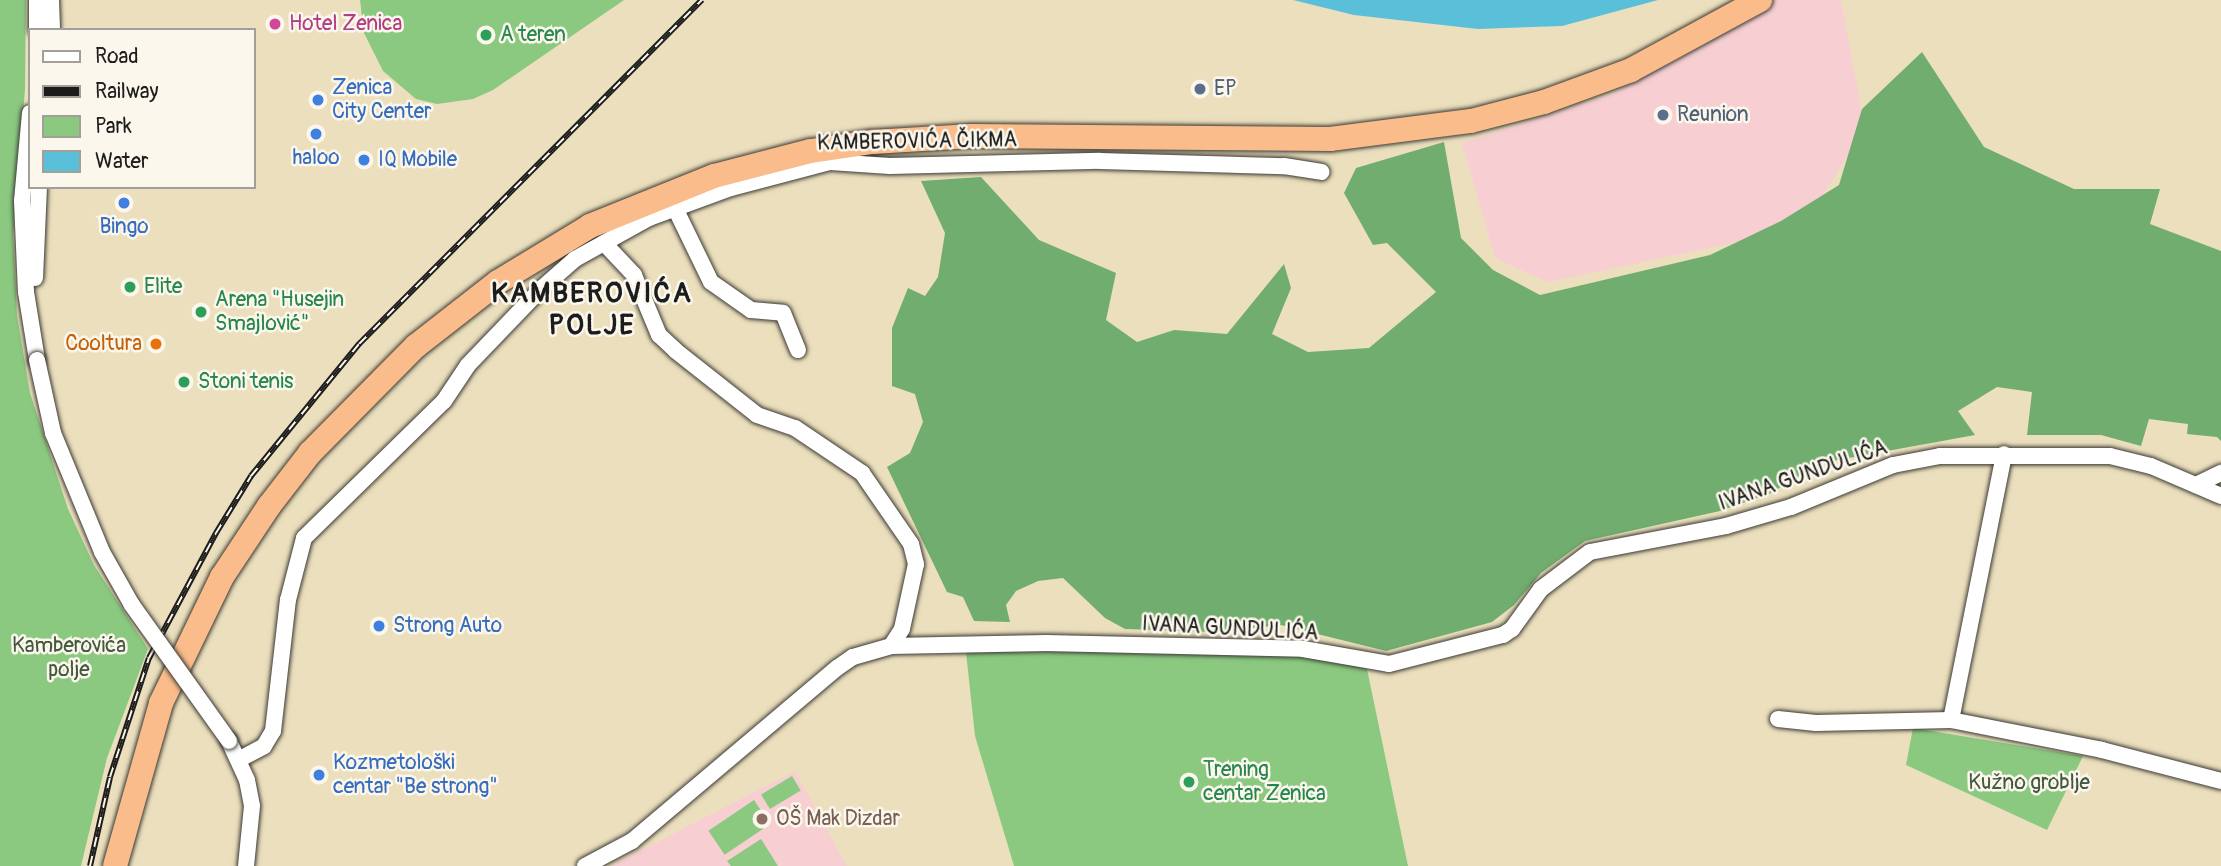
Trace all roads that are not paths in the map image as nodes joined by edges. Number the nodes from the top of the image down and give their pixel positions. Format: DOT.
graph roads {
  1 [pos="37,0"];
  2 [pos="51,0"];
  3 [pos="1759,0"];
  4 [pos="37,28"];
  5 [pos="52,28"];
  6 [pos="28,135"];
  7 [pos="1322,172"];
  8 [pos="39,189"];
  9 [pos="675,208"];
  10 [pos="604,243"];
  11 [pos="797,350"];
  12 [pos="37,360"];
  13 [pos="2004,454"];
  14 [pos="2221,473"];
  15 [pos="2196,485"];
  16 [pos="2221,496"];
  17 [pos="891,646"];
  18 [pos="1778,719"];
  19 [pos="1951,720"];
  20 [pos="240,759"];
  21 [pos="2221,780"];
  22 [pos="115,866"];
  23 [pos="246,866"];
  24 [pos="585,866"];
  1 -- 4 [label="street"];
  2 -- 5 [label="street"];
  3 -- 22 [label="highway"];
  6 -- 12 [label="street"];
  7 -- 9 [label="street, KAMBEROVIĆA ČIKMA"];
  8 -- 12 [label="street"];
  9 -- 10 [label="street, KAMBEROVIĆA ČIKMA"];
  9 -- 11 [label="street"];
  10 -- 17 [label="street"];
  10 -- 20 [label="street, KAMBEROVIĆA ČIKMA"];
  12 -- 20 [label="street, bridge"];
  13 -- 15 [label="street, IVANA GUNDULIĆA"];
  13 -- 17 [label="street, IVANA GUNDULIĆA"];
  13 -- 19 [label="street"];
  14 -- 15 [label="street"];
  15 -- 16 [label="street, IVANA GUNDULIĆA"];
  17 -- 24 [label="street, IVANA GUNDULIĆA"];
  18 -- 19 [label="street"];
  19 -- 21 [label="street"];
  20 -- 23 [label="street"];
}
